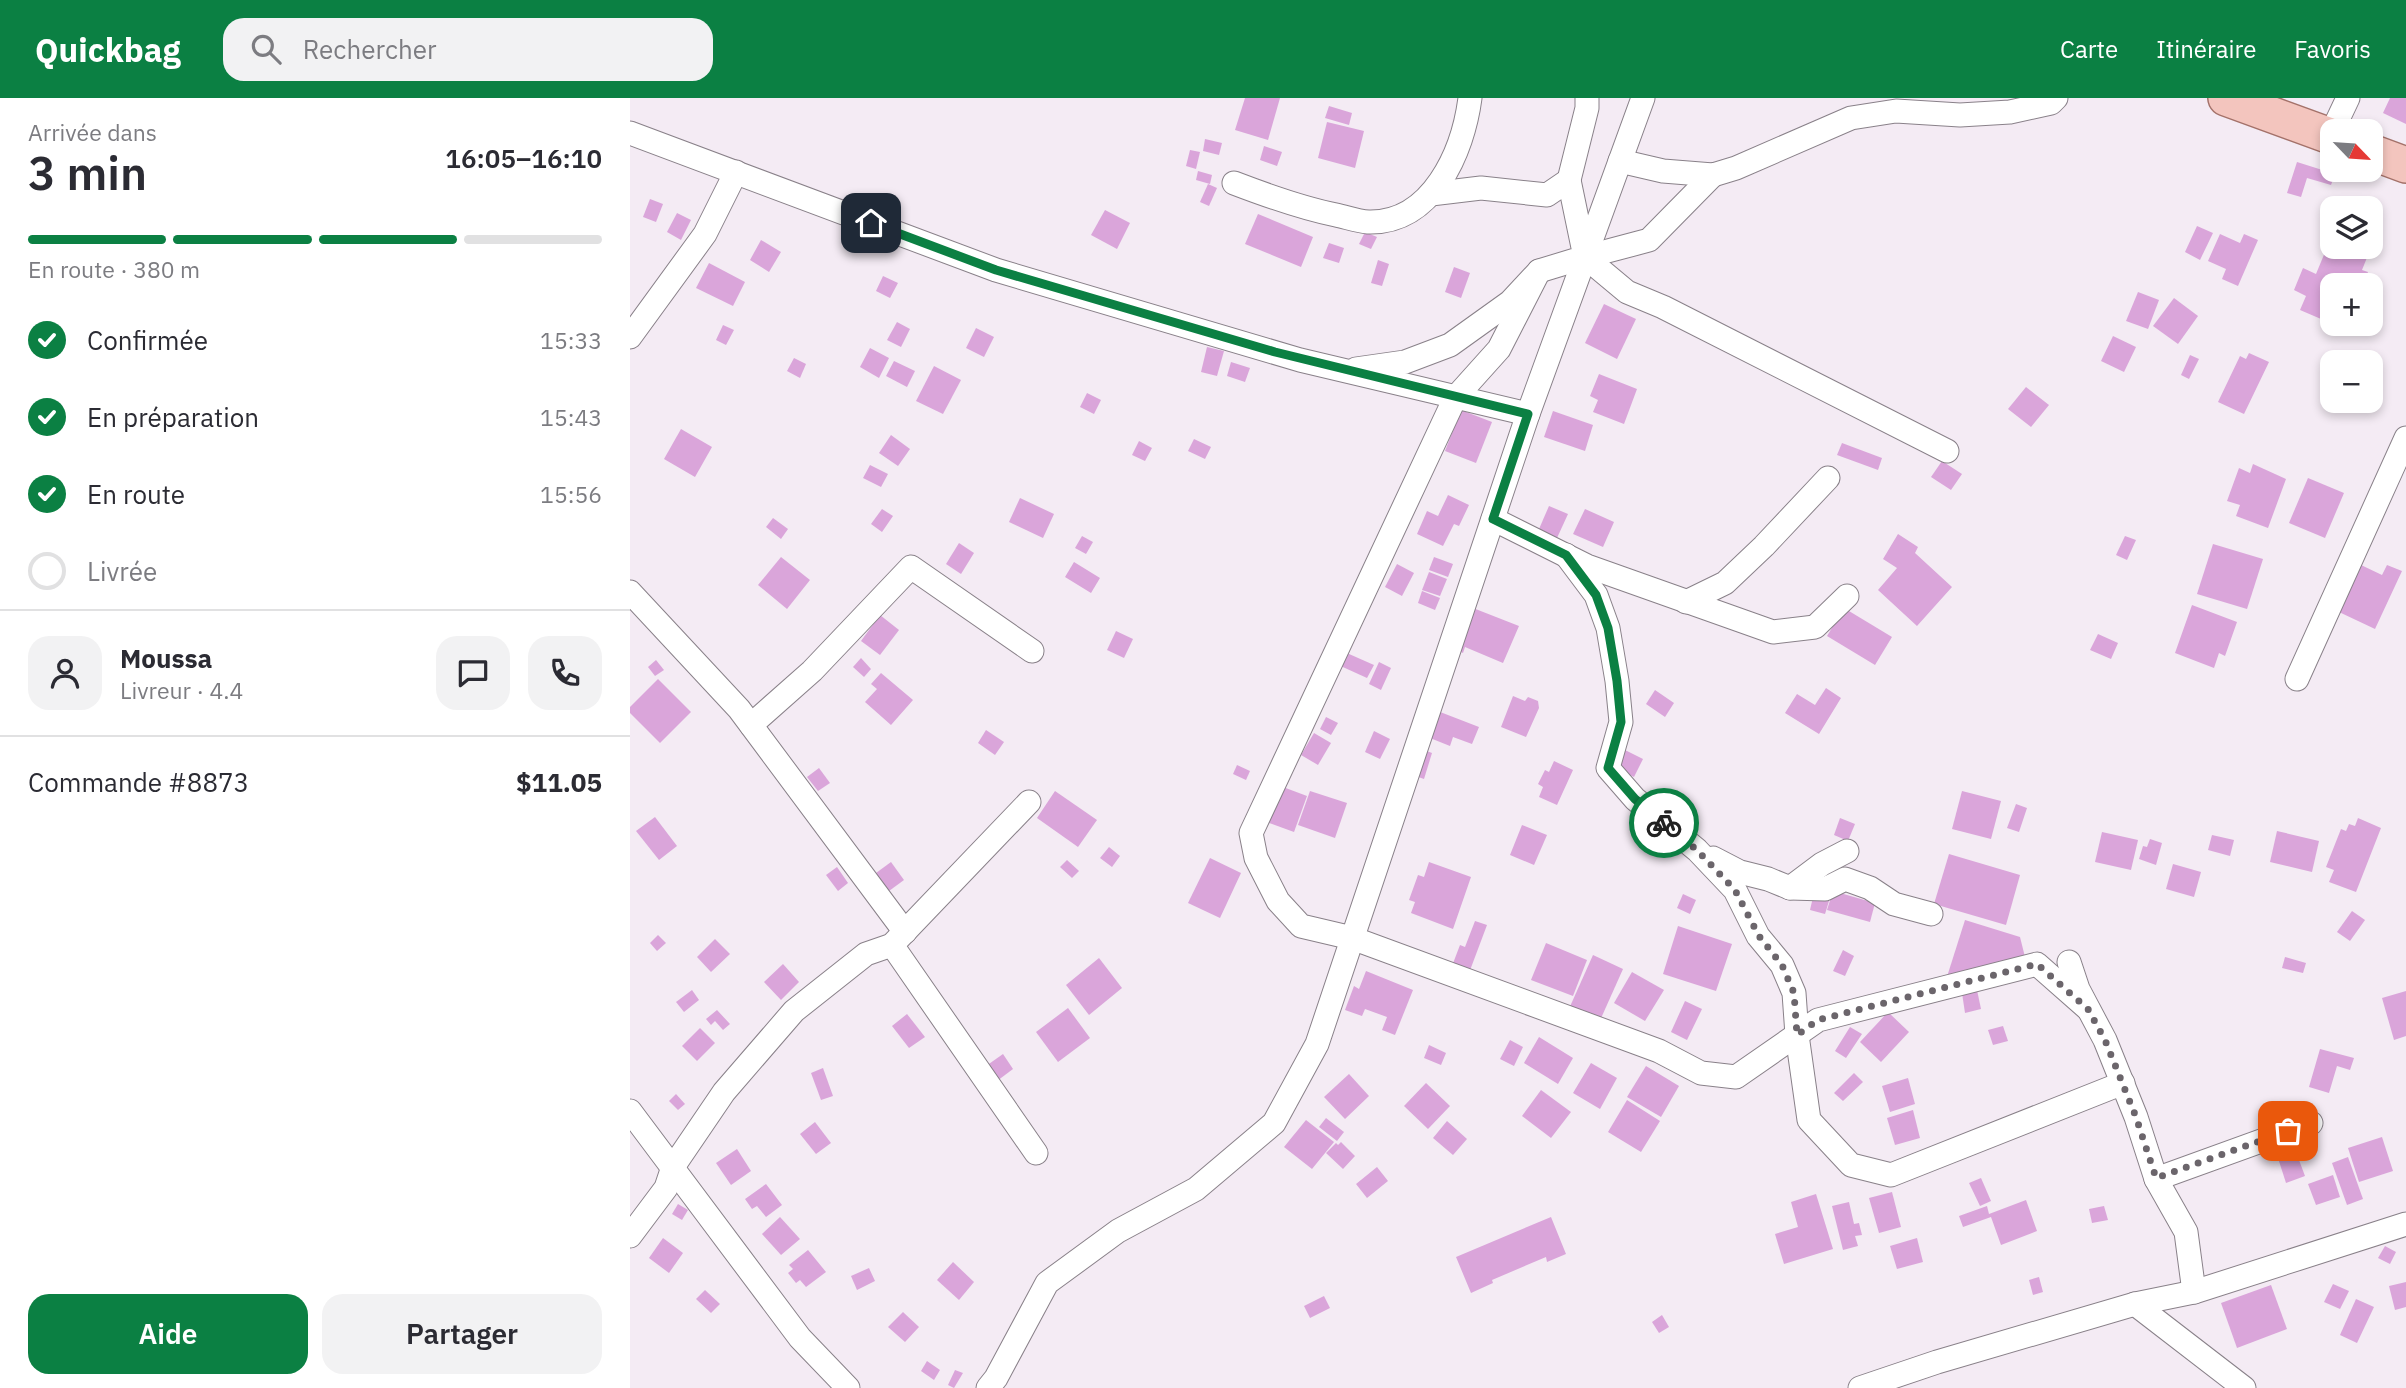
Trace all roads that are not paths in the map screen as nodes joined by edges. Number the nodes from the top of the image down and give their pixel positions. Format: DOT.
graph roads {
  1 [pos="1470,98"];
  2 [pos="1587,98"];
  3 [pos="1643,98"];
  4 [pos="2056,98"];
  5 [pos="2226,98"];
  6 [pos="2348,98"];
  7 [pos="2339,119"];
  8 [pos="630,133"];
  9 [pos="2320,133"];
  10 [pos="2384,156"];
  11 [pos="1620,161"];
  12 [pos="2406,164"];
  13 [pos="736,172"];
  14 [pos="1713,174"];
  15 [pos="1569,180"];
  16 [pos="1234,183"];
  17 [pos="1432,194"];
  18 [pos="1585,257"];
  19 [pos="1539,271"];
  20 [pos="630,337"];
  21 [pos="1343,370"];
  22 [pos="1455,398"];
  23 [pos="1528,414"];
  24 [pos="2406,438"];
  25 [pos="1947,451"];
  26 [pos="1828,478"];
  27 [pos="1493,519"];
  28 [pos="1566,555"];
  29 [pos="630,592"];
  30 [pos="1847,596"];
  31 [pos="1686,602"];
  32 [pos="1032,651"];
  33 [pos="2297,679"];
  34 [pos="751,725"];
  35 [pos="1029,802"];
  36 [pos="1697,850"];
  37 [pos="1847,851"];
  38 [pos="1790,888"];
  39 [pos="1931,914"];
  40 [pos="898,938"];
  41 [pos="1352,938"];
  42 [pos="2069,962"];
  43 [pos="2088,1009"];
  44 [pos="1797,1035"];
  45 [pos="2123,1083"];
  46 [pos="630,1111"];
  47 [pos="2311,1123"];
  48 [pos="1036,1153"];
  49 [pos="673,1167"];
  50 [pos="2156,1178"];
  51 [pos="2406,1224"];
  52 [pos="630,1236"];
  53 [pos="2194,1292"];
  54 [pos="2135,1304"];
  55 [pos="848,1388"];
  56 [pos="988,1388"];
  57 [pos="1860,1388"];
  58 [pos="2244,1388"];
  1 -- 17 [label="street"];
  2 -- 15 [label="street"];
  3 -- 11 [label="street"];
  4 -- 14 [label="street"];
  5 -- 9 [label="main road"];
  6 -- 7 [label="street"];
  8 -- 13 [label="street"];
  10 -- 12 [label="main road"];
  11 -- 14 [label="street"];
  11 -- 18 [label="street"];
  13 -- 20 [label="street"];
  13 -- 21 [label="street"];
  14 -- 18 [label="street"];
  15 -- 17 [label="street"];
  15 -- 18 [label="street"];
  16 -- 17 [label="street"];
  18 -- 19 [label="street"];
  18 -- 23 [label="street"];
  18 -- 25 [label="street"];
  19 -- 21 [label="street"];
  19 -- 22 [label="street"];
  21 -- 22 [label="street"];
  22 -- 23 [label="street"];
  22 -- 41 [label="street"];
  23 -- 27 [label="street"];
  24 -- 33 [label="street"];
  26 -- 31 [label="street"];
  27 -- 28 [label="street"];
  27 -- 41 [label="street"];
  28 -- 31 [label="street"];
  28 -- 36 [label="street"];
  29 -- 34 [label="street"];
  30 -- 31 [label="street"];
  32 -- 34 [label="street"];
  34 -- 40 [label="street"];
  35 -- 40 [label="street"];
  36 -- 38 [label="street"];
  36 -- 44 [label="street"];
  37 -- 38 [label="street"];
  38 -- 39 [label="street"];
  40 -- 48 [label="street"];
  40 -- 49 [label="street"];
  41 -- 44 [label="street"];
  41 -- 56 [label="street"];
  42 -- 43 [label="street"];
  43 -- 44 [label="street"];
  43 -- 45 [label="street"];
  44 -- 45 [label="street"];
  45 -- 50 [label="street"];
  46 -- 49 [label="street"];
  47 -- 50 [label="street"];
  49 -- 52 [label="street"];
  49 -- 55 [label="street"];
  50 -- 53 [label="street"];
  51 -- 53 [label="street"];
  53 -- 54 [label="street"];
  54 -- 57 [label="street"];
  54 -- 58 [label="street"];
}
